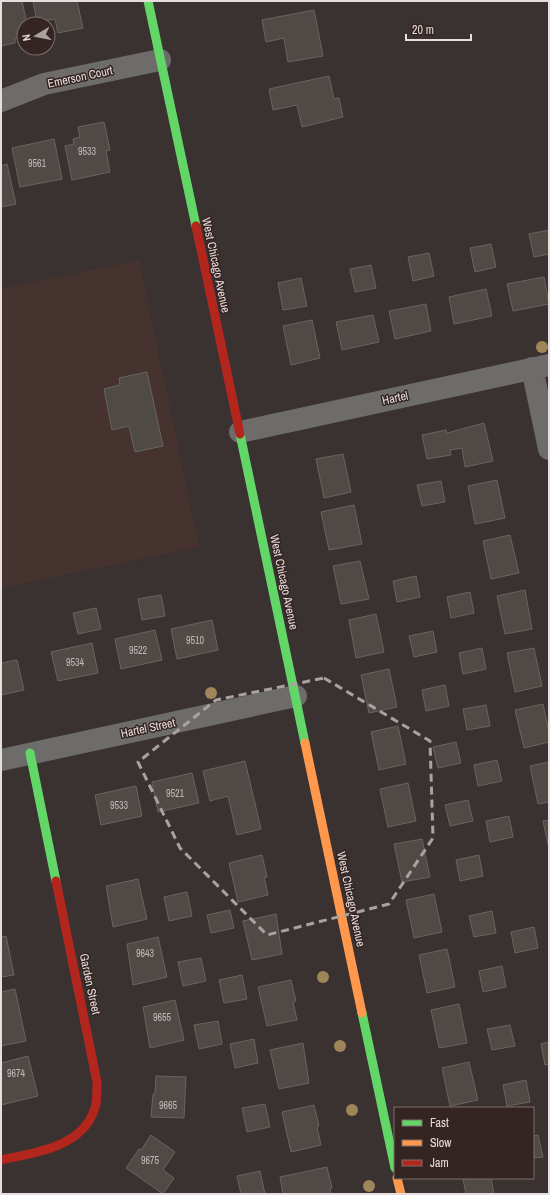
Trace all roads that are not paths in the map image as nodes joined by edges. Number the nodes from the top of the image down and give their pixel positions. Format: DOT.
graph roads {
  1 [pos="148,1"];
  2 [pos="160,60"];
  3 [pos="1,100"];
  4 [pos="541,366"];
  5 [pos="240,432"];
  6 [pos="549,449"];
  7 [pos="296,696"];
  8 [pos="30,754"];
  9 [pos="1,760"];
  10 [pos="1,1160"];
  11 [pos="394,1163"];
  12 [pos="397,1179"];
  13 [pos="400,1194"];
  1 -- 2 [label="street, West Chicago Avenue"];
  2 -- 3 [label="street, Emerson Court"];
  2 -- 5 [label="street, West Chicago Avenue"];
  4 -- 5 [label="street, Hartel"];
  4 -- 6 [label="street"];
  5 -- 7 [label="street, West Chicago Avenue"];
  7 -- 8 [label="street, Hartel Street"];
  7 -- 11 [label="street, West Chicago Avenue"];
  8 -- 9 [label="street, Hartel Street"];
  8 -- 10 [label="street, Garden Street"];
  12 -- 13 [label="street"];
}
